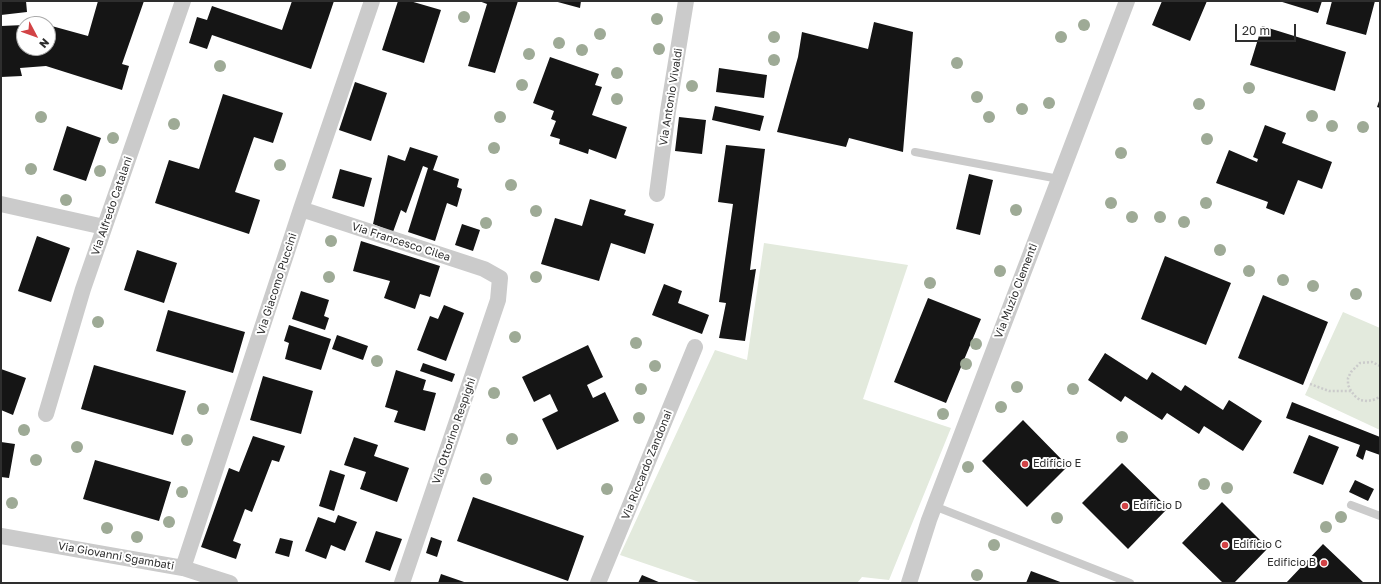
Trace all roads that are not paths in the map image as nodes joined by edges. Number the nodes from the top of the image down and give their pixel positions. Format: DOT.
graph roads {
  1 [pos="183,1"];
  2 [pos="372,1"];
  3 [pos="686,1"];
  4 [pos="1127,1"];
  5 [pos="915,152"];
  6 [pos="1060,179"];
  7 [pos="657,194"];
  8 [pos="1,204"];
  9 [pos="301,209"];
  10 [pos="104,227"];
  11 [pos="500,278"];
  12 [pos="695,347"];
  13 [pos="46,414"];
  14 [pos="1351,505"];
  15 [pos="934,506"];
  16 [pos="1380,516"];
  17 [pos="1,536"];
  18 [pos="183,568"];
  19 [pos="230,583"];
  20 [pos="402,583"];
  21 [pos="598,583"];
  22 [pos="909,583"];
  23 [pos="1130,583"];
  1 -- 10 [label="street, Via Alfredo Catalani"];
  2 -- 9 [label="street, Via Giacomo Puccini"];
  3 -- 7 [label="street, Via Antonio Vivaldi"];
  4 -- 6 [label="street, Via Muzio Clementi"];
  5 -- 6 [label="lane"];
  6 -- 15 [label="street, Via Muzio Clementi"];
  8 -- 10 [label="street"];
  9 -- 11 [label="street, Via Francesco Cilea"];
  9 -- 18 [label="street, Via Giacomo Puccini"];
  10 -- 13 [label="street, Via Alfredo Catalani"];
  11 -- 20 [label="street, Via Ottorino Respighi"];
  12 -- 21 [label="street, Via Riccardo Zandonai"];
  14 -- 16 [label="lane"];
  15 -- 22 [label="street, Via Muzio Clementi"];
  15 -- 23 [label="lane"];
  17 -- 18 [label="street, Via Giovanni Sgambati"];
  18 -- 19 [label="street, Via Giovanni Sgambati"];
}
